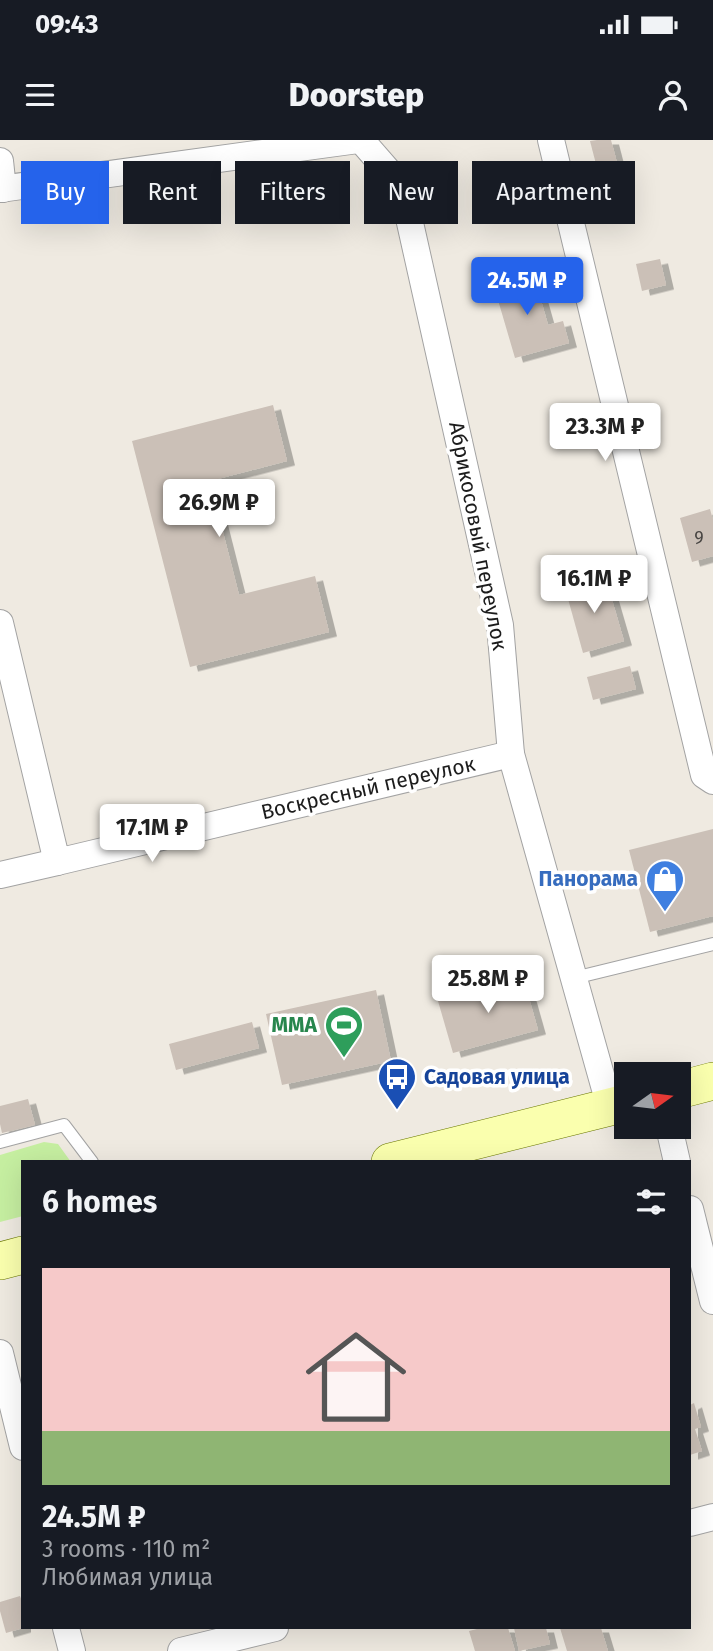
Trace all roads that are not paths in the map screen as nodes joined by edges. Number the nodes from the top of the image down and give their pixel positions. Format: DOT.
graph roads {
  1 [pos="359,140"];
  2 [pos="551,140"];
  3 [pos="0,161"];
  4 [pos="1,189"];
  5 [pos="0,623"];
  6 [pos="511,754"];
  7 [pos="708,778"];
  8 [pos="57,862"];
  9 [pos="0,875"];
  10 [pos="713,944"];
  11 [pos="574,978"];
  12 [pos="713,1081"];
  13 [pos="691,1087"];
  14 [pos="614,1093"];
  15 [pos="614,1106"];
  16 [pos="671,1139"];
  17 [pos="0,1142"];
  18 [pos="90,1160"];
  19 [pos="398,1160"];
  20 [pos="676,1160"];
  21 [pos="691,1213"];
  22 [pos="21,1256"];
  23 [pos="0,1261"];
  24 [pos="713,1301"];
  25 [pos="0,1353"];
  26 [pos="21,1439"];
  27 [pos="713,1517"];
  28 [pos="691,1523"];
  29 [pos="66,1629"];
  30 [pos="271,1629"];
  31 [pos="72,1651"];
  32 [pos="181,1651"];
  1 -- 4 [label="street"];
  1 -- 6 [label="street, Абрикосовый переулок"];
  2 -- 7 [label="street"];
  3 -- 4 [label="street"];
  5 -- 8 [label="street"];
  6 -- 8 [label="street, Воскресный переулок"];
  6 -- 11 [label="street, Абрикосовый переулок"];
  8 -- 9 [label="street, Воскресный переулок"];
  10 -- 11 [label="lane"];
  11 -- 14 [label="street, Абрикосовый переулок"];
  12 -- 13 [label="main road"];
  15 -- 19 [label="main road"];
  16 -- 20 [label="street"];
  17 -- 18 [label="lane"];
  21 -- 24 [label="street"];
  22 -- 23 [label="main road"];
  25 -- 26 [label="street"];
  27 -- 28 [label="street"];
  29 -- 31 [label="street"];
  30 -- 32 [label="street"];
}
